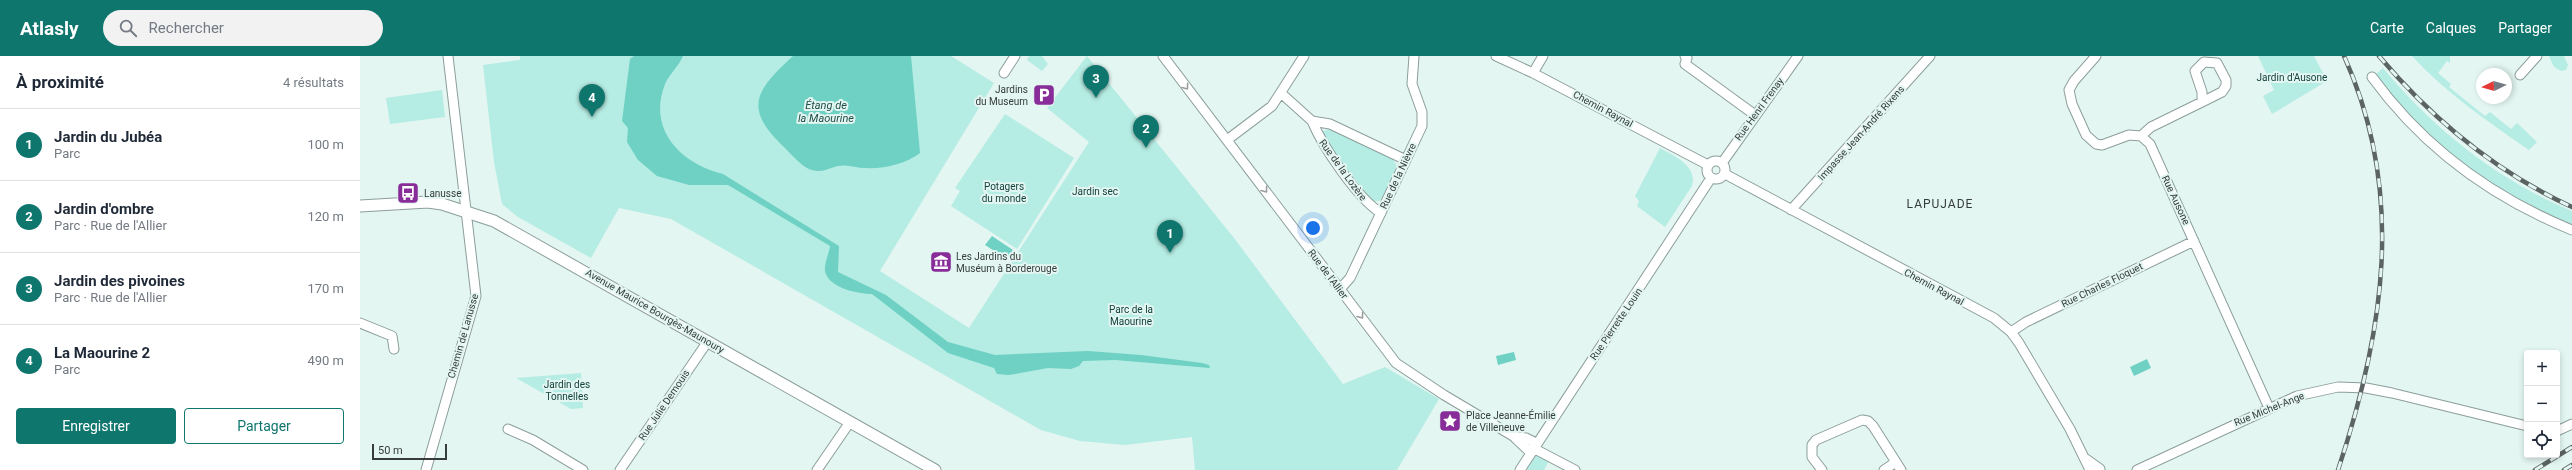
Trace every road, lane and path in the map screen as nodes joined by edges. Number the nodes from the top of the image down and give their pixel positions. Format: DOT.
graph roads {
  1 [pos="448,56"];
  2 [pos="1015,56"];
  3 [pos="1162,56"];
  4 [pos="1304,56"];
  5 [pos="1414,56"];
  6 [pos="1496,56"];
  7 [pos="1543,56"];
  8 [pos="1685,56"];
  9 [pos="1798,56"];
  10 [pos="1930,56"];
  11 [pos="2096,56"];
  12 [pos="2537,56"];
  13 [pos="1004,73"];
  14 [pos="1533,73"];
  15 [pos="2520,75"];
  16 [pos="2372,77"];
  17 [pos="1282,94"];
  18 [pos="2202,102"];
  19 [pos="1755,115"];
  20 [pos="1312,121"];
  21 [pos="2140,136"];
  22 [pos="1227,140"];
  23 [pos="1406,160"];
  24 [pos="1722,163"];
  25 [pos="1708,165"];
  26 [pos="1725,174"];
  27 [pos="1711,178"];
  28 [pos="360,206"];
  29 [pos="1791,210"];
  30 [pos="466,211"];
  31 [pos="1381,213"];
  32 [pos="2572,230"];
  33 [pos="2194,241"];
  34 [pos="1340,289"];
  35 [pos="360,323"];
  36 [pos="2011,332"];
  37 [pos="708,341"];
  38 [pos="394,349"];
  39 [pos="2269,408"];
  40 [pos="850,422"];
  41 [pos="2572,424"];
  42 [pos="2524,425"];
  43 [pos="508,429"];
  44 [pos="2560,430"];
  45 [pos="1533,448"];
  46 [pos="2086,459"];
  47 [pos="1899,466"];
  48 [pos="426,470"];
  49 [pos="583,470"];
  50 [pos="620,470"];
  51 [pos="817,470"];
  52 [pos="935,470"];
  53 [pos="1520,470"];
  54 [pos="1575,470"];
  55 [pos="1822,470"];
  56 [pos="1884,470"];
  57 [pos="2090,470"];
  58 [pos="2100,470"];
  59 [pos="2137,470"];
  1 -- 30 [label="street, Chemin de Lanusse"];
  2 -- 13 [label="street"];
  3 -- 22 [label="street, Rue de l'Allier, one-way"];
  4 -- 17 [label="street"];
  5 -- 23 [label="street, Rue de la Nièvre"];
  6 -- 14 [label="street, Chemin Raynal"];
  7 -- 14 [label="street"];
  8 -- 19 [label="street"];
  9 -- 19 [label="street, Rue Henri Frenay"];
  10 -- 29 [label="street, Impasse Jean-André Rixens"];
  11 -- 21 [label="street"];
  12 -- 15 [label="street"];
  14 -- 25 [label="street, Chemin Raynal"];
  16 -- 32 [label="street"];
  17 -- 20 [label="street, Rue de la Lozère"];
  17 -- 22 [label="street"];
  18 -- 21 [label="street"];
  19 -- 24 [label="street, Rue Henri Frenay"];
  20 -- 23 [label="street, Rue de la Lozère"];
  20 -- 31 [label="street, Rue de la Lozère"];
  21 -- 33 [label="street, Rue Ausone"];
  22 -- 34 [label="street, Rue de l'Allier, one-way"];
  23 -- 31 [label="street, Rue de la Nièvre"];
  24 -- 25 [label="street"];
  24 -- 26 [label="street"];
  25 -- 27 [label="street"];
  26 -- 27 [label="street"];
  26 -- 29 [label="street, Chemin Raynal"];
  27 -- 45 [label="street, Rue Pierrette Louin"];
  28 -- 30 [label="street, Avenue Maurice Bourgès-Maunoury"];
  29 -- 36 [label="street, Chemin Raynal"];
  30 -- 37 [label="street, Avenue Maurice Bourgès-Maunoury"];
  30 -- 48 [label="street, Chemin de Lanusse"];
  31 -- 34 [label="street, Rue de la Nièvre"];
  33 -- 36 [label="street, Rue Charles Floquet"];
  33 -- 39 [label="street, Rue Ausone"];
  34 -- 45 [label="street, Rue de l'Allier, one-way"];
  35 -- 38 [label="street"];
  36 -- 46 [label="street, Chemin Raynal"];
  37 -- 40 [label="street, Avenue Maurice Bourgès-Maunoury"];
  37 -- 50 [label="street, Rue Julie Demouis"];
  39 -- 42 [label="street, Rue Michel-Ange"];
  39 -- 59 [label="street, Rue Michel-Ange"];
  40 -- 51 [label="street"];
  40 -- 52 [label="street, Avenue Maurice Bourgès-Maunoury"];
  41 -- 44 [label="street"];
  43 -- 49 [label="street"];
  45 -- 53 [label="street, Rue Pierrette Louin"];
  45 -- 54 [label="street, Rue de l'Allier"];
  46 -- 57 [label="street, Chemin Raynal"];
  46 -- 58 [label="street, Chemin Raynal"];
  47 -- 55 [label="street"];
  47 -- 56 [label="street"];
}
